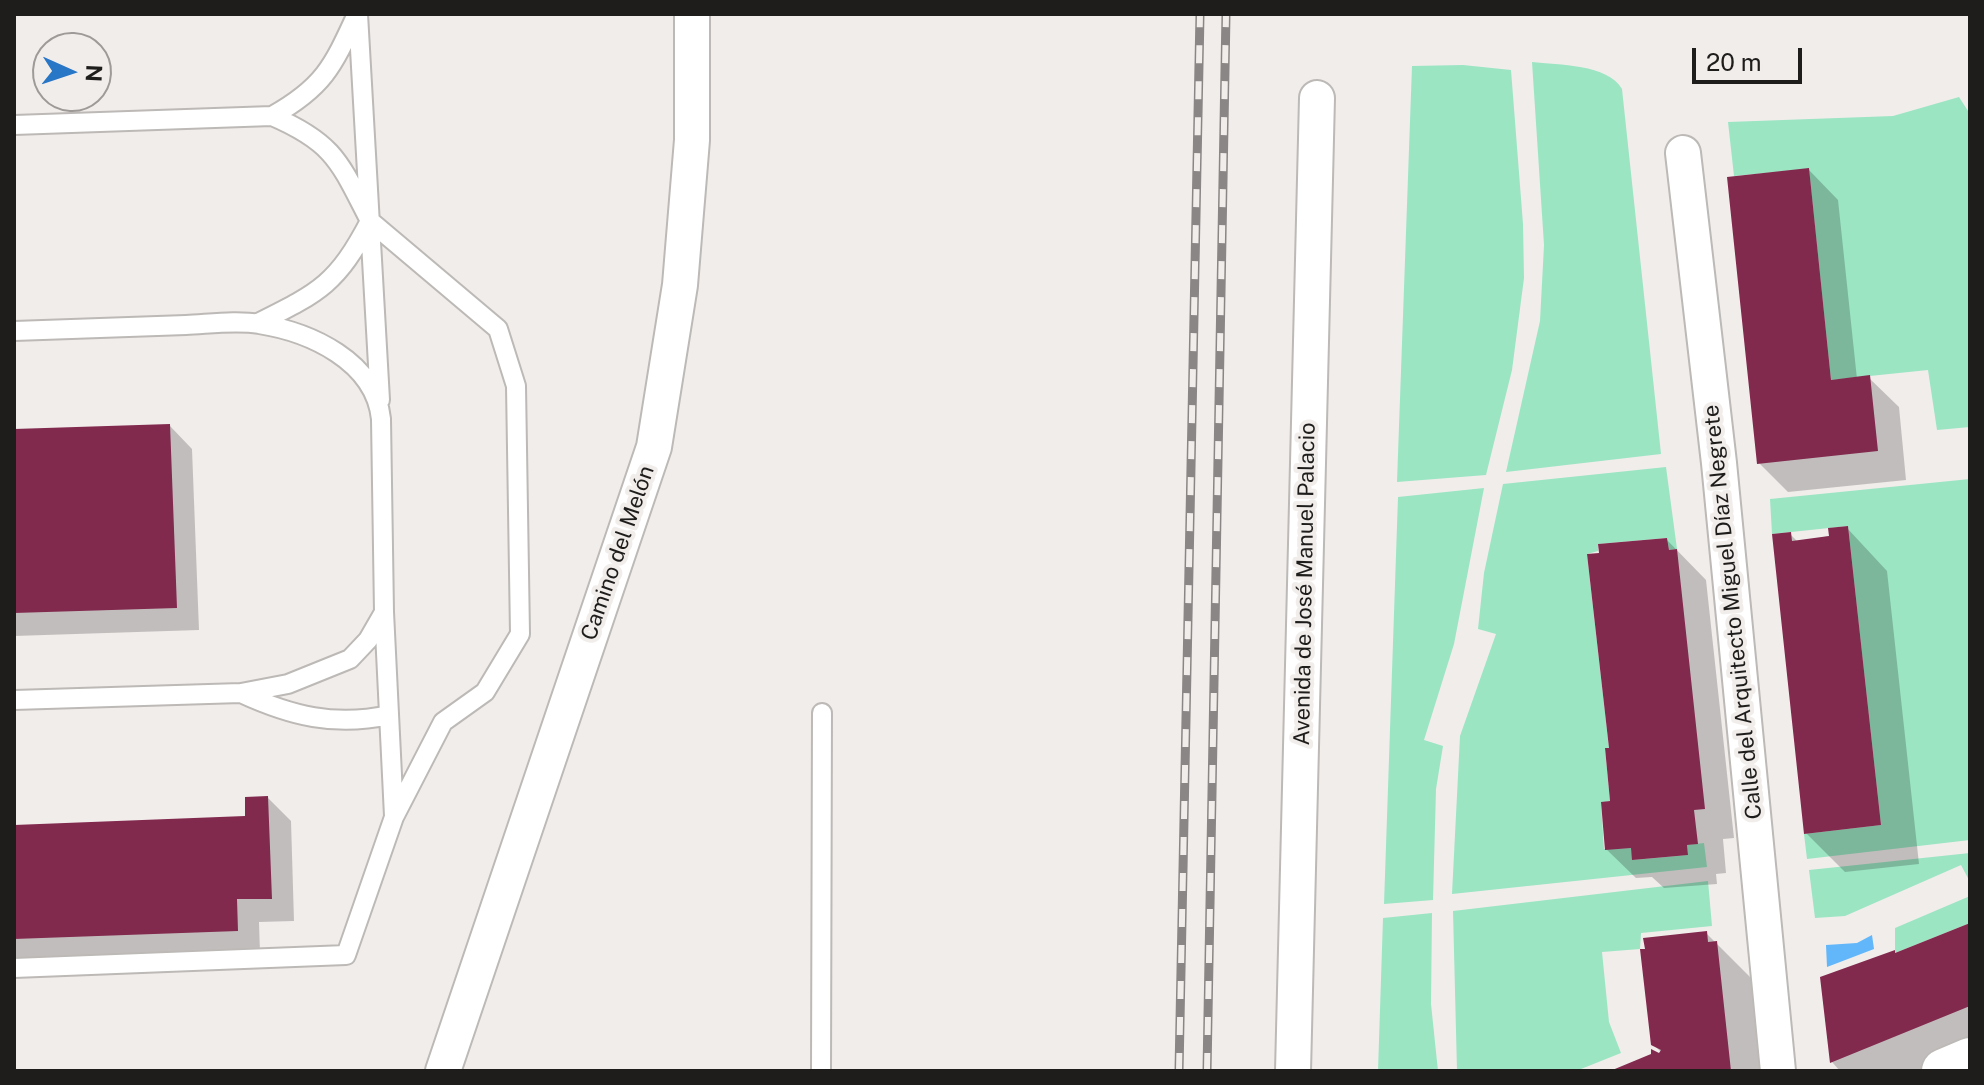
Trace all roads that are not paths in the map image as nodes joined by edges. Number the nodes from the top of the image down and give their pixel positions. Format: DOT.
graph roads {
  1 [pos="357,14"];
  2 [pos="687,23"];
  3 [pos="1317,98"];
  4 [pos="272,116"];
  5 [pos="14,125"];
  6 [pos="1683,153"];
  7 [pos="370,221"];
  8 [pos="258,323"];
  9 [pos="14,331"];
  10 [pos="380,407"];
  11 [pos="384,612"];
  12 [pos="241,693"];
  13 [pos="14,700"];
  14 [pos="822,713"];
  15 [pos="389,715"];
  16 [pos="394,817"];
  17 [pos="14,968"];
  18 [pos="1970,1060"];
  19 [pos="443,1071"];
  20 [pos="821,1071"];
  21 [pos="1293,1071"];
  22 [pos="1778,1071"];
  23 [pos="1944,1071"];
  1 -- 4 [label="lane"];
  1 -- 7 [label="lane"];
  2 -- 19 [label="street, Camino del Melón"];
  3 -- 21 [label="street, Avenida de José Manuel Palacio"];
  4 -- 5 [label="lane"];
  4 -- 7 [label="lane"];
  6 -- 22 [label="street, Calle del Arquitecto Miguel Díaz Negrete"];
  7 -- 8 [label="lane"];
  7 -- 10 [label="lane"];
  7 -- 16 [label="lane"];
  8 -- 9 [label="lane"];
  8 -- 10 [label="lane"];
  10 -- 11 [label="lane"];
  11 -- 12 [label="lane"];
  11 -- 15 [label="lane"];
  12 -- 13 [label="lane"];
  12 -- 15 [label="lane"];
  14 -- 20 [label="lane"];
  15 -- 16 [label="lane"];
  16 -- 17 [label="lane"];
  18 -- 23 [label="street"];
}
